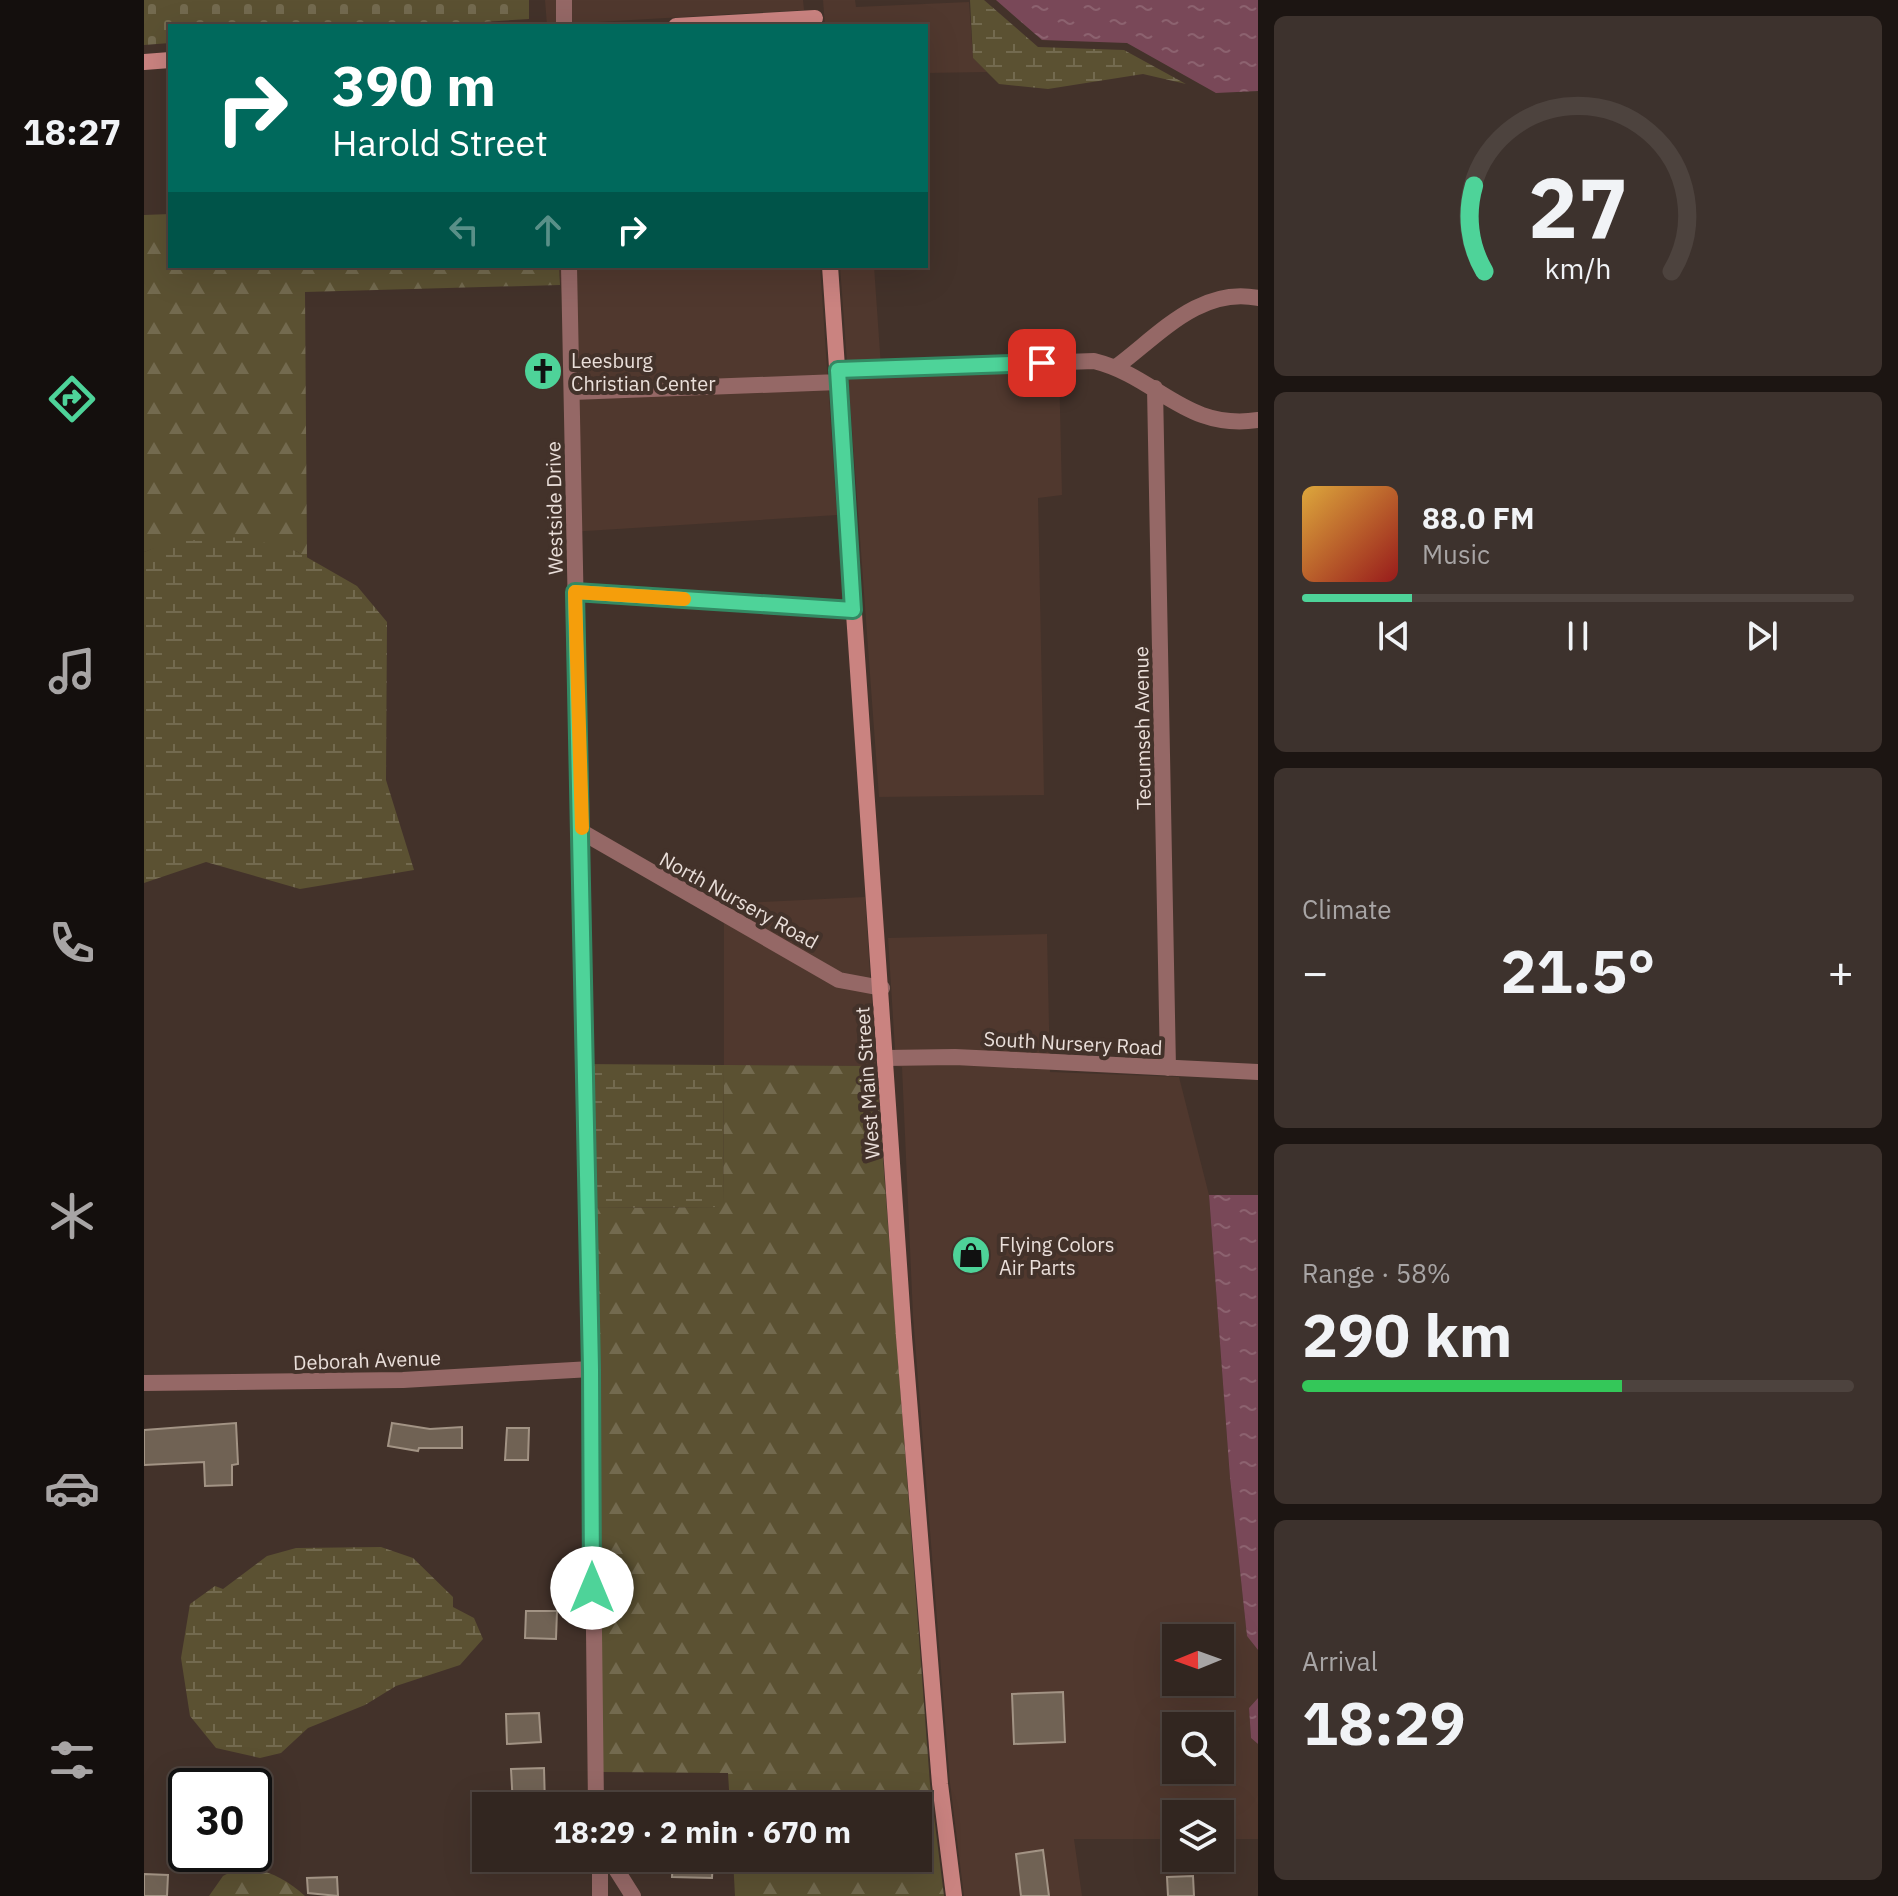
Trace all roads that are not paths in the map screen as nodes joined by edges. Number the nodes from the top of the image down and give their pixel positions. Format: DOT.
graph roads {
  1 [pos="564,0"];
  2 [pos="813,0"];
  3 [pos="815,22"];
  4 [pos="564,24"];
  5 [pos="746,24"];
  6 [pos="168,60"];
  7 [pos="144,62"];
  8 [pos="569,268"];
  9 [pos="830,268"];
  10 [pos="1258,298"];
  11 [pos="1116,367"];
  12 [pos="838,376"];
  13 [pos="1155,388"];
  14 [pos="572,392"];
  15 [pos="1258,420"];
  16 [pos="575,592"];
  17 [pos="853,610"];
  18 [pos="582,832"];
  19 [pos="882,988"];
  20 [pos="885,1058"];
  21 [pos="1168,1068"];
  22 [pos="1258,1072"];
  23 [pos="591,1369"];
  24 [pos="144,1383"];
  25 [pos="596,1792"];
  26 [pos="600,1872"];
  27 [pos="618,1872"];
  28 [pos="600,1896"];
  29 [pos="633,1896"];
  30 [pos="954,1896"];
  1 -- 4 [label="street"];
  2 -- 3 [label="main road"];
  3 -- 5 [label="main road"];
  6 -- 7 [label="main road"];
  8 -- 14 [label="street, Westside Drive"];
  9 -- 12 [label="main road, West Main Street"];
  10 -- 11 [label="street"];
  11 -- 12 [label="street"];
  11 -- 13 [label="street"];
  12 -- 14 [label="street"];
  12 -- 17 [label="main road, West Main Street"];
  13 -- 15 [label="street"];
  13 -- 21 [label="street, Tecumseh Avenue"];
  14 -- 16 [label="street, Westside Drive"];
  16 -- 17 [label="street"];
  16 -- 18 [label="street, Westside Drive"];
  17 -- 19 [label="main road, West Main Street"];
  18 -- 19 [label="street, North Nursery Road"];
  18 -- 23 [label="street, Westside Drive"];
  19 -- 20 [label="main road, West Main Street"];
  20 -- 21 [label="street, South Nursery Road"];
  20 -- 30 [label="main road, West Main Street"];
  21 -- 22 [label="street, South Nursery Road"];
  23 -- 24 [label="street, Deborah Avenue"];
  23 -- 25 [label="street, Westside Drive"];
  26 -- 28 [label="street"];
  27 -- 29 [label="street"];
}
